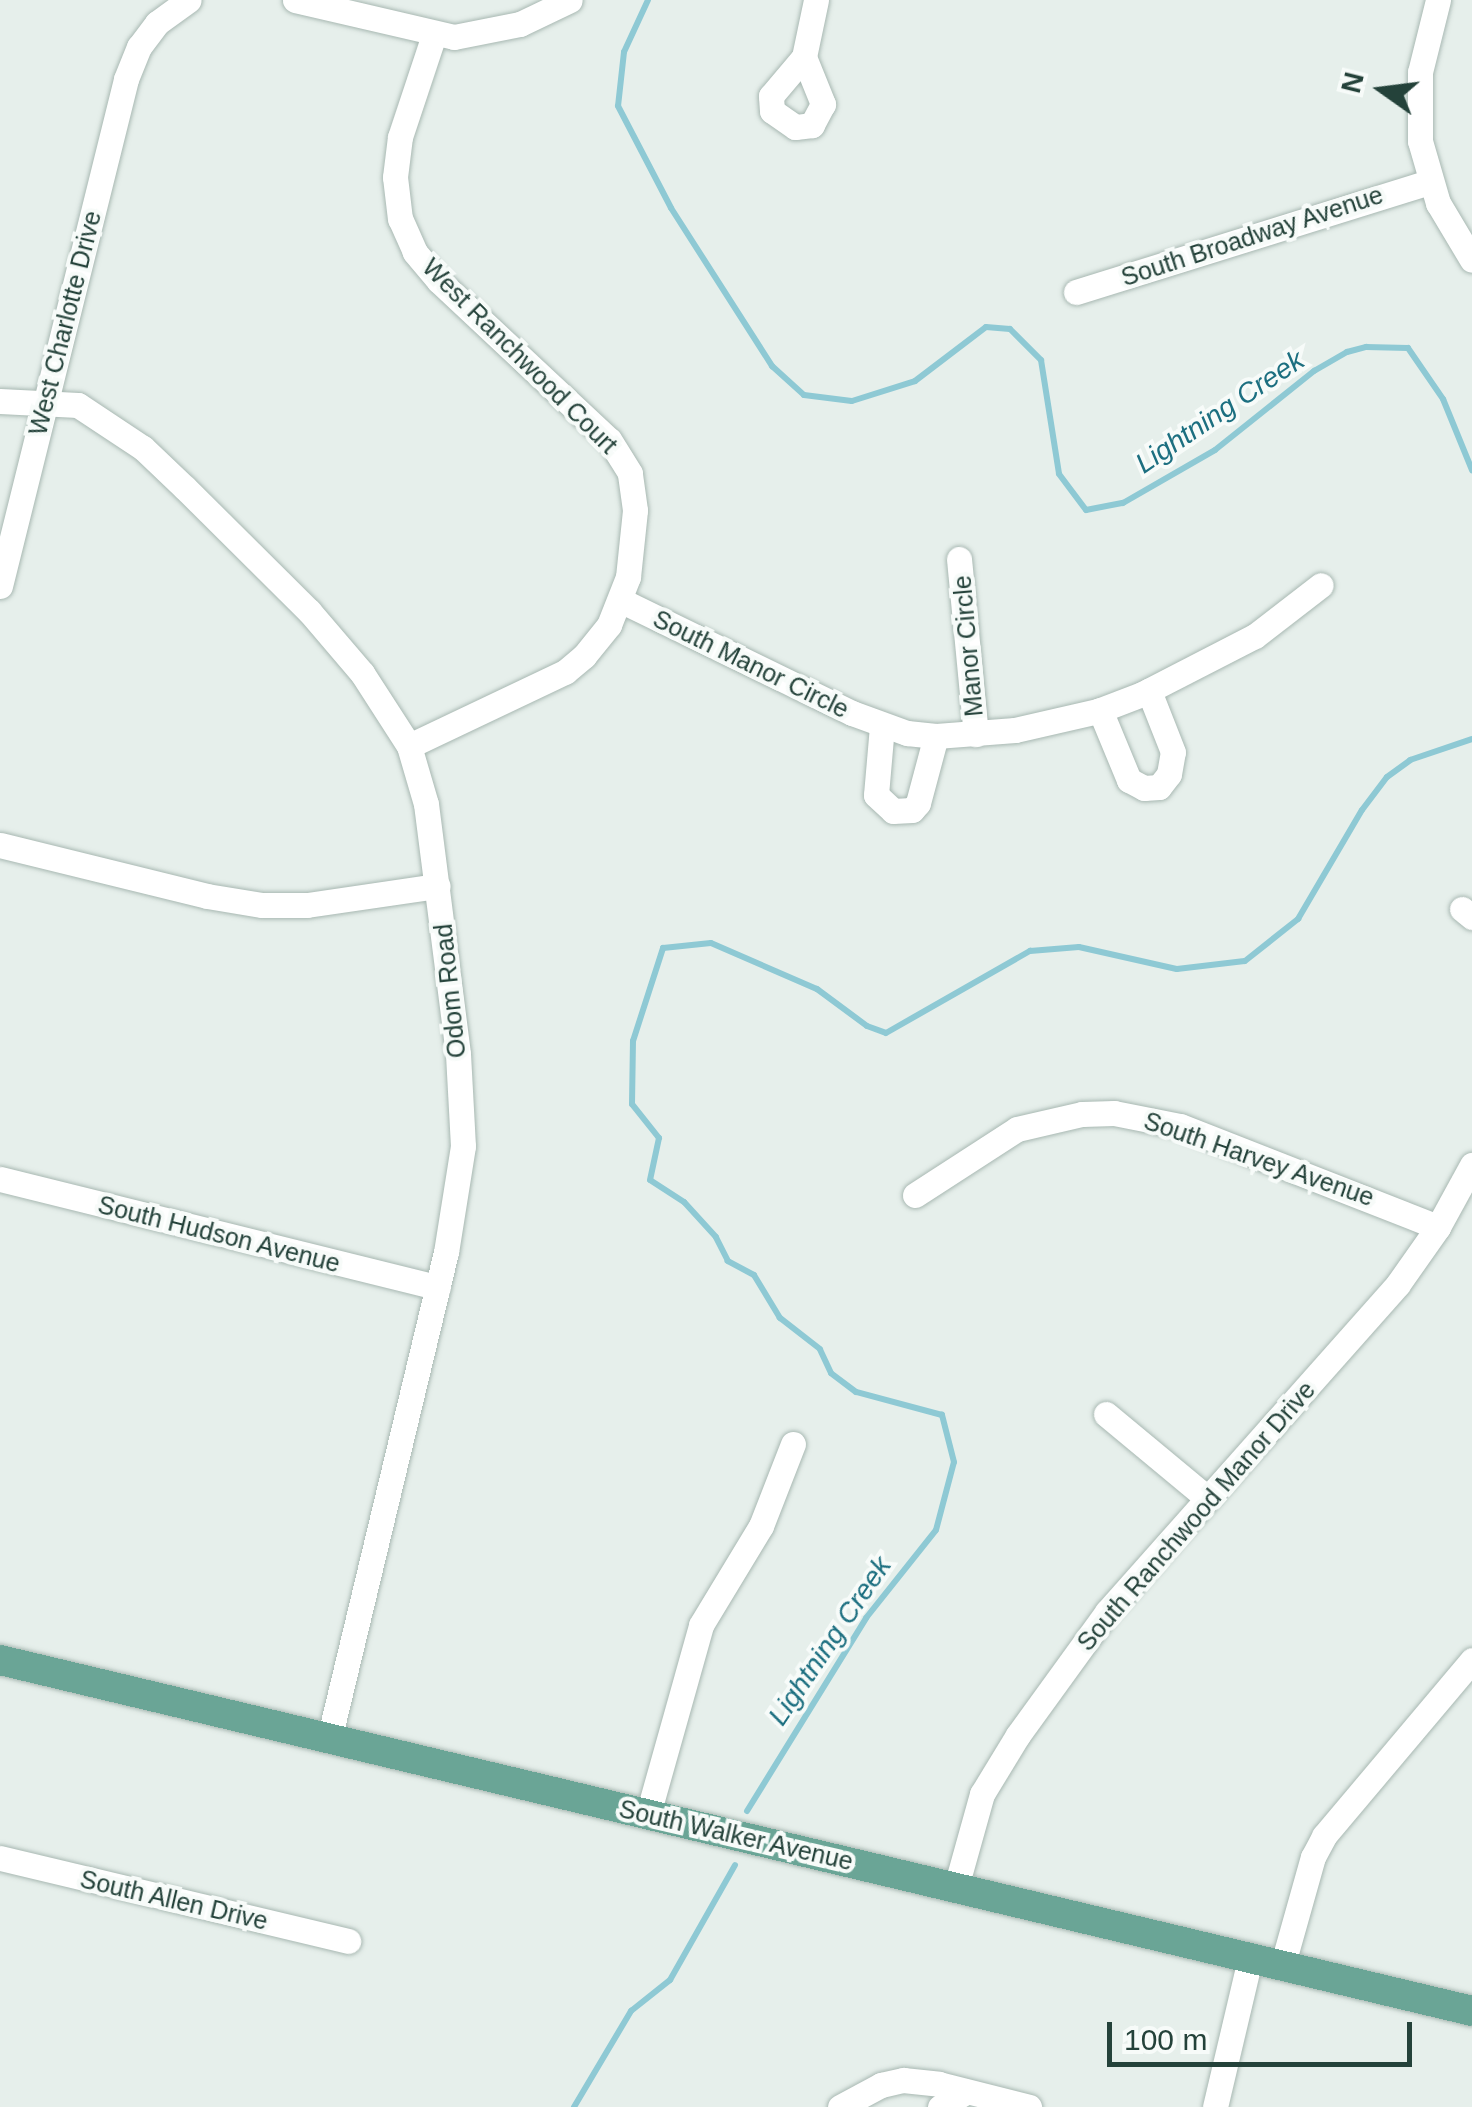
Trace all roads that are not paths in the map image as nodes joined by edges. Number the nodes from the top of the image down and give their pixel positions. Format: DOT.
graph roads {
  1 [pos="189,0"];
  2 [pos="295,0"];
  3 [pos="570,0"];
  4 [pos="816,0"];
  5 [pos="1438,0"];
  6 [pos="434,35"];
  7 [pos="804,57"];
  8 [pos="1428,182"];
  9 [pos="1472,260"];
  10 [pos="1076,292"];
  11 [pos="0,400"];
  12 [pos="44,405"];
  13 [pos="960,559"];
  14 [pos="1321,585"];
  15 [pos="0,586"];
  16 [pos="620,600"];
  17 [pos="1149,691"];
  18 [pos="1100,710"];
  19 [pos="882,726"];
  20 [pos="976,734"];
  21 [pos="936,736"];
  22 [pos="409,746"];
  23 [pos="0,845"];
  24 [pos="438,886"];
  25 [pos="1472,1166"];
  26 [pos="0,1180"];
  27 [pos="916,1195"];
  28 [pos="1438,1227"];
  29 [pos="438,1287"];
  30 [pos="1106,1414"];
  31 [pos="793,1444"];
  32 [pos="1206,1497"];
  33 [pos="0,1660"];
  34 [pos="1472,1660"];
  35 [pos="329,1738"];
  36 [pos="648,1814"];
  37 [pos="0,1858"];
  38 [pos="956,1887"];
  39 [pos="348,1941"];
  40 [pos="1250,1959"];
  41 [pos="1282,1967"];
  42 [pos="1472,2011"];
  43 [pos="966,2092"];
  44 [pos="840,2107"];
  45 [pos="940,2107"];
  46 [pos="1030,2107"];
  47 [pos="1215,2107"];
  1 -- 12 [label="street, West Charlotte Drive"];
  2 -- 6 [label="street"];
  3 -- 6 [label="street"];
  4 -- 7 [label="street"];
  5 -- 8 [label="street"];
  6 -- 16 [label="street, West Ranchwood Court"];
  8 -- 9 [label="street"];
  8 -- 10 [label="street, South Broadway Avenue"];
  11 -- 12 [label="street, Odom Road"];
  12 -- 15 [label="street, West Charlotte Drive"];
  12 -- 22 [label="street, Odom Road"];
  13 -- 20 [label="street, Manor Circle"];
  14 -- 17 [label="street, South Manor Circle"];
  16 -- 19 [label="street, South Manor Circle"];
  16 -- 22 [label="street, West Ranchwood Court"];
  17 -- 18 [label="street, South Manor Circle"];
  17 -- 18 [label="street"];
  18 -- 20 [label="street, South Manor Circle"];
  19 -- 21 [label="street, South Manor Circle"];
  19 -- 21 [label="street"];
  20 -- 21 [label="street, South Manor Circle"];
  22 -- 24 [label="street, Odom Road"];
  23 -- 24 [label="street"];
  24 -- 29 [label="street, Odom Road"];
  25 -- 28 [label="street, South Ranchwood Manor Drive"];
  26 -- 29 [label="street, South Hudson Avenue"];
  27 -- 28 [label="street, South Harvey Avenue"];
  28 -- 32 [label="street, South Ranchwood Manor Drive"];
  29 -- 35 [label="street, Odom Road"];
  30 -- 32 [label="street"];
  31 -- 36 [label="street"];
  32 -- 38 [label="street, South Ranchwood Manor Drive"];
  33 -- 35 [label="main road, South Walker Avenue"];
  34 -- 41 [label="street"];
  35 -- 36 [label="main road, South Walker Avenue"];
  36 -- 38 [label="main road, South Walker Avenue"];
  37 -- 39 [label="street, South Allen Drive"];
  38 -- 40 [label="main road, South Walker Avenue"];
  40 -- 41 [label="main road, South Walker Avenue"];
  40 -- 47 [label="street"];
  41 -- 42 [label="main road, South Walker Avenue"];
  43 -- 44 [label="street"];
  43 -- 45 [label="street"];
  43 -- 46 [label="street"];
}
